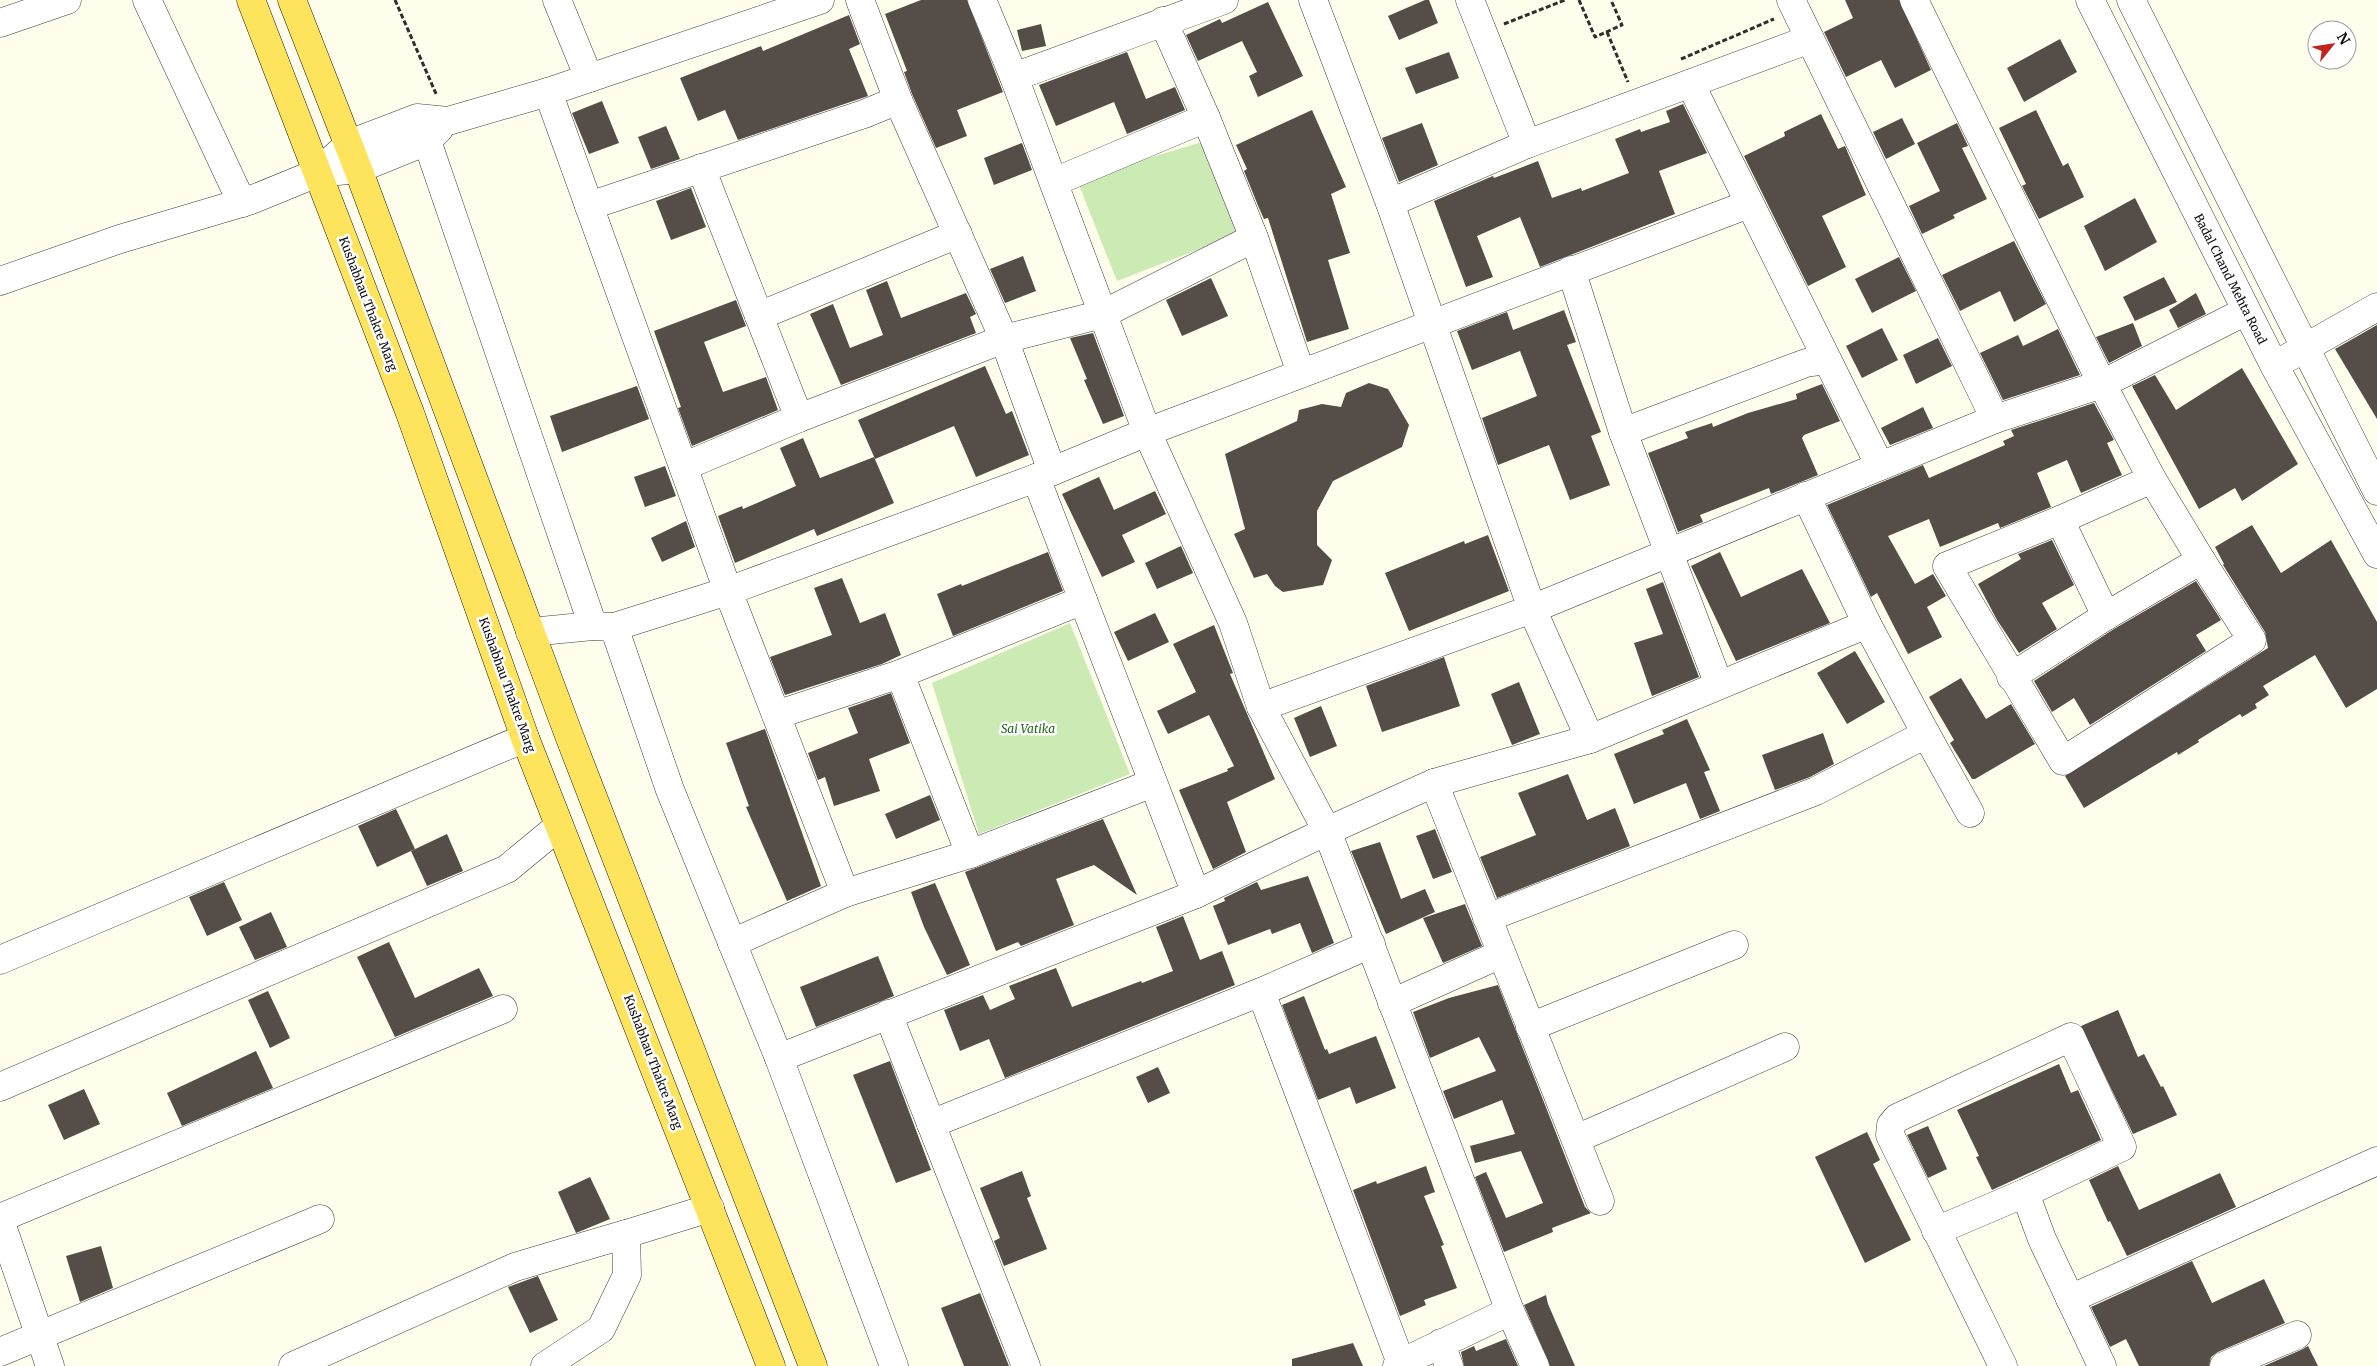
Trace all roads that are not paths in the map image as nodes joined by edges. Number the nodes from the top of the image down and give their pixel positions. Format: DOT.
graph roads {
  1 [pos="67,0"];
  2 [pos="148,0"];
  3 [pos="251,0"];
  4 [pos="292,0"];
  5 [pos="557,0"];
  6 [pos="820,0"];
  7 [pos="860,0"];
  8 [pos="982,0"];
  9 [pos="1224,0"];
  10 [pos="1313,0"];
  11 [pos="1470,0"];
  12 [pos="1914,0"];
  13 [pos="2090,0"];
  14 [pos="2131,0"];
  15 [pos="768,8"];
  16 [pos="1783,10"];
  17 [pos="1163,21"];
  18 [pos="0,23"];
  19 [pos="1810,39"];
  20 [pos="1014,77"];
  21 [pos="590,78"];
  22 [pos="1691,85"];
  23 [pos="548,92"];
  24 [pos="898,100"];
  25 [pos="1206,118"];
  26 [pos="448,121"];
  27 [pos="427,141"];
  28 [pos="1527,144"];
  29 [pos="354,156"];
  30 [pos="702,168"];
  31 [pos="317,173"];
  32 [pos="1054,182"];
  33 [pos="242,202"];
  34 [pos="1390,202"];
  35 [pos="1749,204"];
  36 [pos="589,206"];
  37 [pos="958,234"];
  38 [pos="1254,238"];
  39 [pos="1571,270"];
  40 [pos="0,281"];
  41 [pos="2377,307"];
  42 [pos="2246,311"];
  43 [pos="1103,314"];
  44 [pos="759,316"];
  45 [pos="1433,325"];
  46 [pos="1004,339"];
  47 [pos="2304,348"];
  48 [pos="1827,360"];
  49 [pos="2274,365"];
  50 [pos="1301,373"];
  51 [pos="2102,384"];
  52 [pos="799,418"];
  53 [pos="1995,419"];
  54 [pos="1147,432"];
  55 [pos="1623,432"];
  56 [pos="684,466"];
  57 [pos="1880,466"];
  58 [pos="1044,474"];
  59 [pos="2152,478"];
  60 [pos="2377,491"];
  61 [pos="1806,496"];
  62 [pos="2060,520"];
  63 [pos="1669,554"];
  64 [pos="2377,554"];
  65 [pos="2201,560"];
  66 [pos="728,591"];
  67 [pos="1083,600"];
  68 [pos="1532,609"];
  69 [pos="2106,616"];
  70 [pos="1867,624"];
  71 [pos="604,626"];
  72 [pos="530,632"];
  73 [pos="900,674"];
  74 [pos="2011,677"];
  75 [pos="1719,685"];
  76 [pos="1261,707"];
  77 [pos="776,714"];
  78 [pos="1926,734"];
  79 [pos="526,738"];
  80 [pos="1590,739"];
  81 [pos="1154,783"];
  82 [pos="1434,783"];
  83 [pos="1970,813"];
  84 [pos="559,826"];
  85 [pos="1327,831"];
  86 [pos="970,854"];
  87 [pos="845,893"];
  88 [pos="1196,894"];
  89 [pos="1486,918"];
  90 [pos="732,943"];
  91 [pos="1371,944"];
  92 [pos="1734,945"];
  93 [pos="1501,954"];
  94 [pos="0,960"];
  95 [pos="1261,992"];
  96 [pos="1392,1003"];
  97 [pos="503,1009"];
  98 [pos="888,1014"];
  99 [pos="1530,1027"];
  100 [pos="1785,1048"];
  101 [pos="779,1058"];
  102 [pos="0,1087"];
  103 [pos="931,1124"];
  104 [pos="1576,1139"];
  105 [pos="2377,1160"];
  106 [pos="2025,1193"];
  107 [pos="1600,1201"];
  108 [pos="710,1208"];
  109 [pos="0,1219"];
  110 [pos="320,1219"];
  111 [pos="1936,1230"];
  112 [pos="626,1234"];
  113 [pos="2070,1299"];
  114 [pos="1510,1311"];
  115 [pos="2297,1335"];
  116 [pos="38,1336"];
  117 [pos="0,1352"];
  118 [pos="1445,1354"];
  119 [pos="1399,1364"];
  120 [pos="50,1366"];
  121 [pos="293,1366"];
  122 [pos="545,1366"];
  123 [pos="771,1366"];
  124 [pos="812,1366"];
  125 [pos="894,1366"];
  126 [pos="1026,1366"];
  127 [pos="1534,1366"];
  128 [pos="2003,1366"];
  129 [pos="2102,1366"];
  130 [pos="2224,1366"];
  1 -- 18 [label="street"];
  2 -- 33 [label="street"];
  3 -- 31 [label="main road, Kushabhau Thakre Marg"];
  4 -- 29 [label="main road"];
  5 -- 21 [label="street"];
  6 -- 15 [label="street"];
  7 -- 24 [label="street"];
  8 -- 20 [label="street"];
  9 -- 17 [label="street"];
  10 -- 34 [label="street"];
  11 -- 28 [label="street"];
  12 -- 51 [label="street"];
  13 -- 42 [label="street, Badal Chand Mehta Road"];
  14 -- 47 [label="street"];
  15 -- 21 [label="street"];
  16 -- 19 [label="street"];
  17 -- 20 [label="street"];
  17 -- 25 [label="street"];
  19 -- 22 [label="street"];
  19 -- 53 [label="street"];
  20 -- 32 [label="street"];
  21 -- 23 [label="street"];
  22 -- 28 [label="street"];
  22 -- 35 [label="street"];
  23 -- 26 [label="street"];
  23 -- 36 [label="street"];
  24 -- 30 [label="street"];
  24 -- 37 [label="street"];
  25 -- 32 [label="street"];
  25 -- 38 [label="street"];
  26 -- 27 [label="street"];
  26 -- 29 [label="street"];
  27 -- 29 [label="street"];
  27 -- 71 [label="street"];
  28 -- 34 [label="street"];
  29 -- 31 [label="street"];
  29 -- 72 [label="main road"];
  30 -- 36 [label="street"];
  30 -- 44 [label="street"];
  31 -- 33 [label="street"];
  31 -- 79 [label="main road, Kushabhau Thakre Marg"];
  32 -- 43 [label="street"];
  33 -- 40 [label="street"];
  34 -- 45 [label="street"];
  35 -- 39 [label="street"];
  35 -- 48 [label="street"];
  36 -- 56 [label="street"];
  37 -- 44 [label="street"];
  37 -- 46 [label="street"];
  38 -- 43 [label="street"];
  38 -- 50 [label="street"];
  39 -- 45 [label="street"];
  39 -- 55 [label="street"];
  41 -- 47 [label="street"];
  42 -- 49 [label="street, Badal Chand Mehta Road"];
  42 -- 51 [label="street"];
  43 -- 46 [label="street"];
  43 -- 54 [label="street"];
  44 -- 52 [label="street"];
  45 -- 50 [label="street"];
  45 -- 68 [label="street"];
  46 -- 52 [label="street"];
  46 -- 58 [label="street"];
  47 -- 49 [label="street"];
  47 -- 60 [label="street"];
  48 -- 55 [label="street"];
  48 -- 57 [label="street"];
  49 -- 64 [label="street, Badal Chand Mehta Road"];
  50 -- 54 [label="street"];
  51 -- 53 [label="street"];
  51 -- 59 [label="street"];
  52 -- 56 [label="street"];
  53 -- 57 [label="street"];
  54 -- 58 [label="street"];
  54 -- 76 [label="street"];
  55 -- 63 [label="street"];
  56 -- 66 [label="street"];
  57 -- 61 [label="street"];
  58 -- 66 [label="street"];
  58 -- 67 [label="street"];
  59 -- 62 [label="street"];
  59 -- 65 [label="street"];
  61 -- 63 [label="street"];
  61 -- 70 [label="street"];
  62 -- 69 [label="street"];
  62 -- 74 [label="street"];
  63 -- 68 [label="street"];
  63 -- 75 [label="street"];
  65 -- 69 [label="street"];
  65 -- 74 [label="street"];
  66 -- 71 [label="street"];
  66 -- 77 [label="street"];
  67 -- 73 [label="street"];
  67 -- 81 [label="street"];
  68 -- 76 [label="street"];
  68 -- 80 [label="street"];
  69 -- 74 [label="street"];
  70 -- 75 [label="street"];
  70 -- 78 [label="street"];
  71 -- 72 [label="street"];
  71 -- 90 [label="street"];
  72 -- 124 [label="main road"];
  73 -- 77 [label="street"];
  73 -- 86 [label="street"];
  75 -- 80 [label="street"];
  76 -- 85 [label="street"];
  77 -- 87 [label="street"];
  78 -- 83 [label="street"];
  78 -- 89 [label="street"];
  79 -- 84 [label="main road, Kushabhau Thakre Marg"];
  79 -- 94 [label="street"];
  80 -- 82 [label="street"];
  81 -- 86 [label="street"];
  81 -- 88 [label="street"];
  82 -- 85 [label="street"];
  82 -- 89 [label="street"];
  84 -- 102 [label="street"];
  84 -- 108 [label="main road, Kushabhau Thakre Marg"];
  85 -- 88 [label="street"];
  85 -- 91 [label="street"];
  86 -- 87 [label="street"];
  87 -- 90 [label="street"];
  88 -- 98 [label="street"];
  89 -- 93 [label="street"];
  90 -- 101 [label="street"];
  91 -- 95 [label="street"];
  91 -- 96 [label="street"];
  92 -- 99 [label="street"];
  93 -- 96 [label="street"];
  93 -- 99 [label="street"];
  95 -- 103 [label="street"];
  95 -- 119 [label="street"];
  96 -- 114 [label="street"];
  97 -- 109 [label="street"];
  98 -- 101 [label="street"];
  98 -- 103 [label="street"];
  99 -- 104 [label="street"];
  100 -- 104 [label="street"];
  101 -- 125 [label="street"];
  103 -- 126 [label="street"];
  104 -- 107 [label="street"];
  105 -- 113 [label="street"];
  106 -- 111 [label="street"];
  106 -- 111 [label="street"];
  106 -- 113 [label="street"];
  108 -- 112 [label="street"];
  108 -- 123 [label="main road, Kushabhau Thakre Marg"];
  109 -- 116 [label="street"];
  110 -- 116 [label="street"];
  111 -- 128 [label="street"];
  112 -- 121 [label="street"];
  112 -- 122 [label="street"];
  113 -- 129 [label="street"];
  114 -- 118 [label="street"];
  114 -- 127 [label="street"];
  115 -- 130 [label="street"];
  116 -- 117 [label="street"];
  116 -- 120 [label="street"];
  118 -- 119 [label="street"];
}
